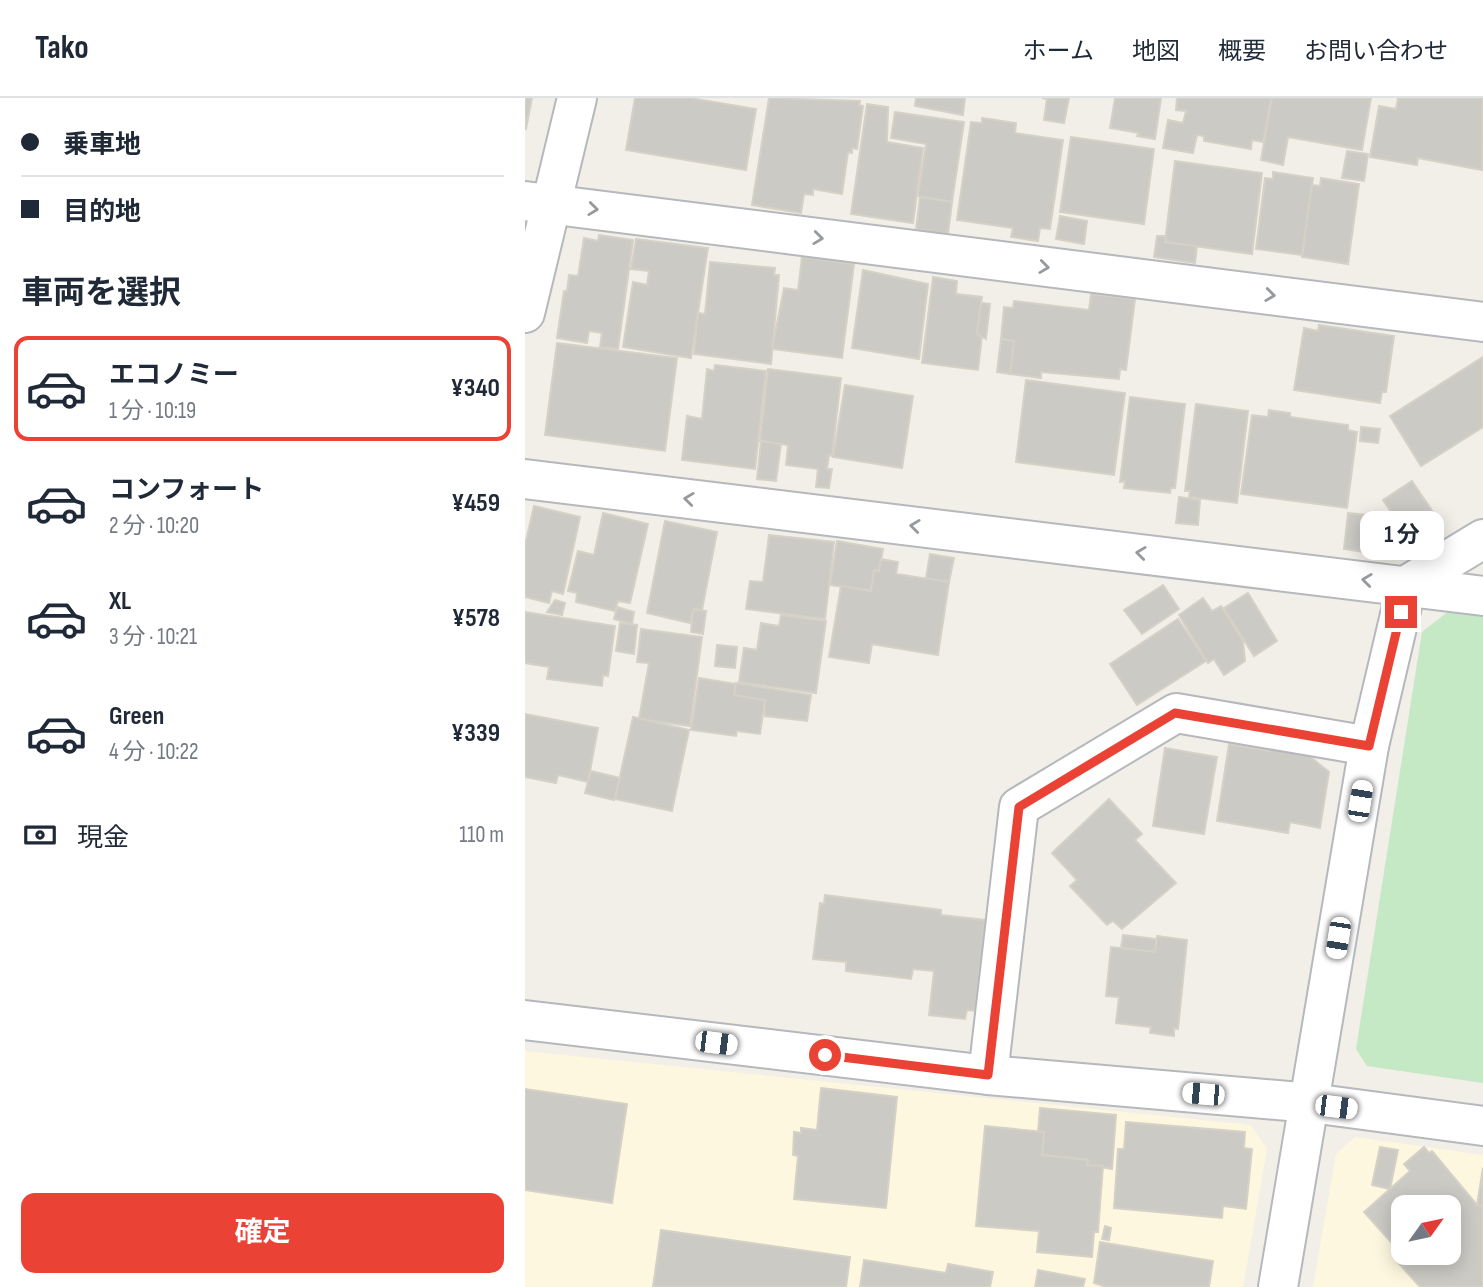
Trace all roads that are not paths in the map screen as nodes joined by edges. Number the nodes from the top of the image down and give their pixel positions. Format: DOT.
graph roads {
  1 [pos="577,98"];
  2 [pos="539,203"];
  3 [pos="525,313"];
  4 [pos="1483,322"];
  5 [pos="525,479"];
  6 [pos="1483,539"];
  7 [pos="1407,585"];
  8 [pos="1483,596"];
  9 [pos="1369,746"];
  10 [pos="525,1020"];
  11 [pos="988,1075"];
  12 [pos="1311,1103"];
  13 [pos="1483,1126"];
  14 [pos="1278,1287"];
  1 -- 2 [label="street"];
  2 -- 3 [label="street"];
  2 -- 4 [label="street, one-way"];
  7 -- 5 [label="street, one-way"];
  6 -- 7 [label="street"];
  7 -- 8 [label="street"];
  7 -- 9 [label="street"];
  9 -- 11 [label="street"];
  9 -- 12 [label="street"];
  10 -- 11 [label="street"];
  11 -- 12 [label="street"];
  12 -- 13 [label="street"];
  12 -- 14 [label="street"];
}
